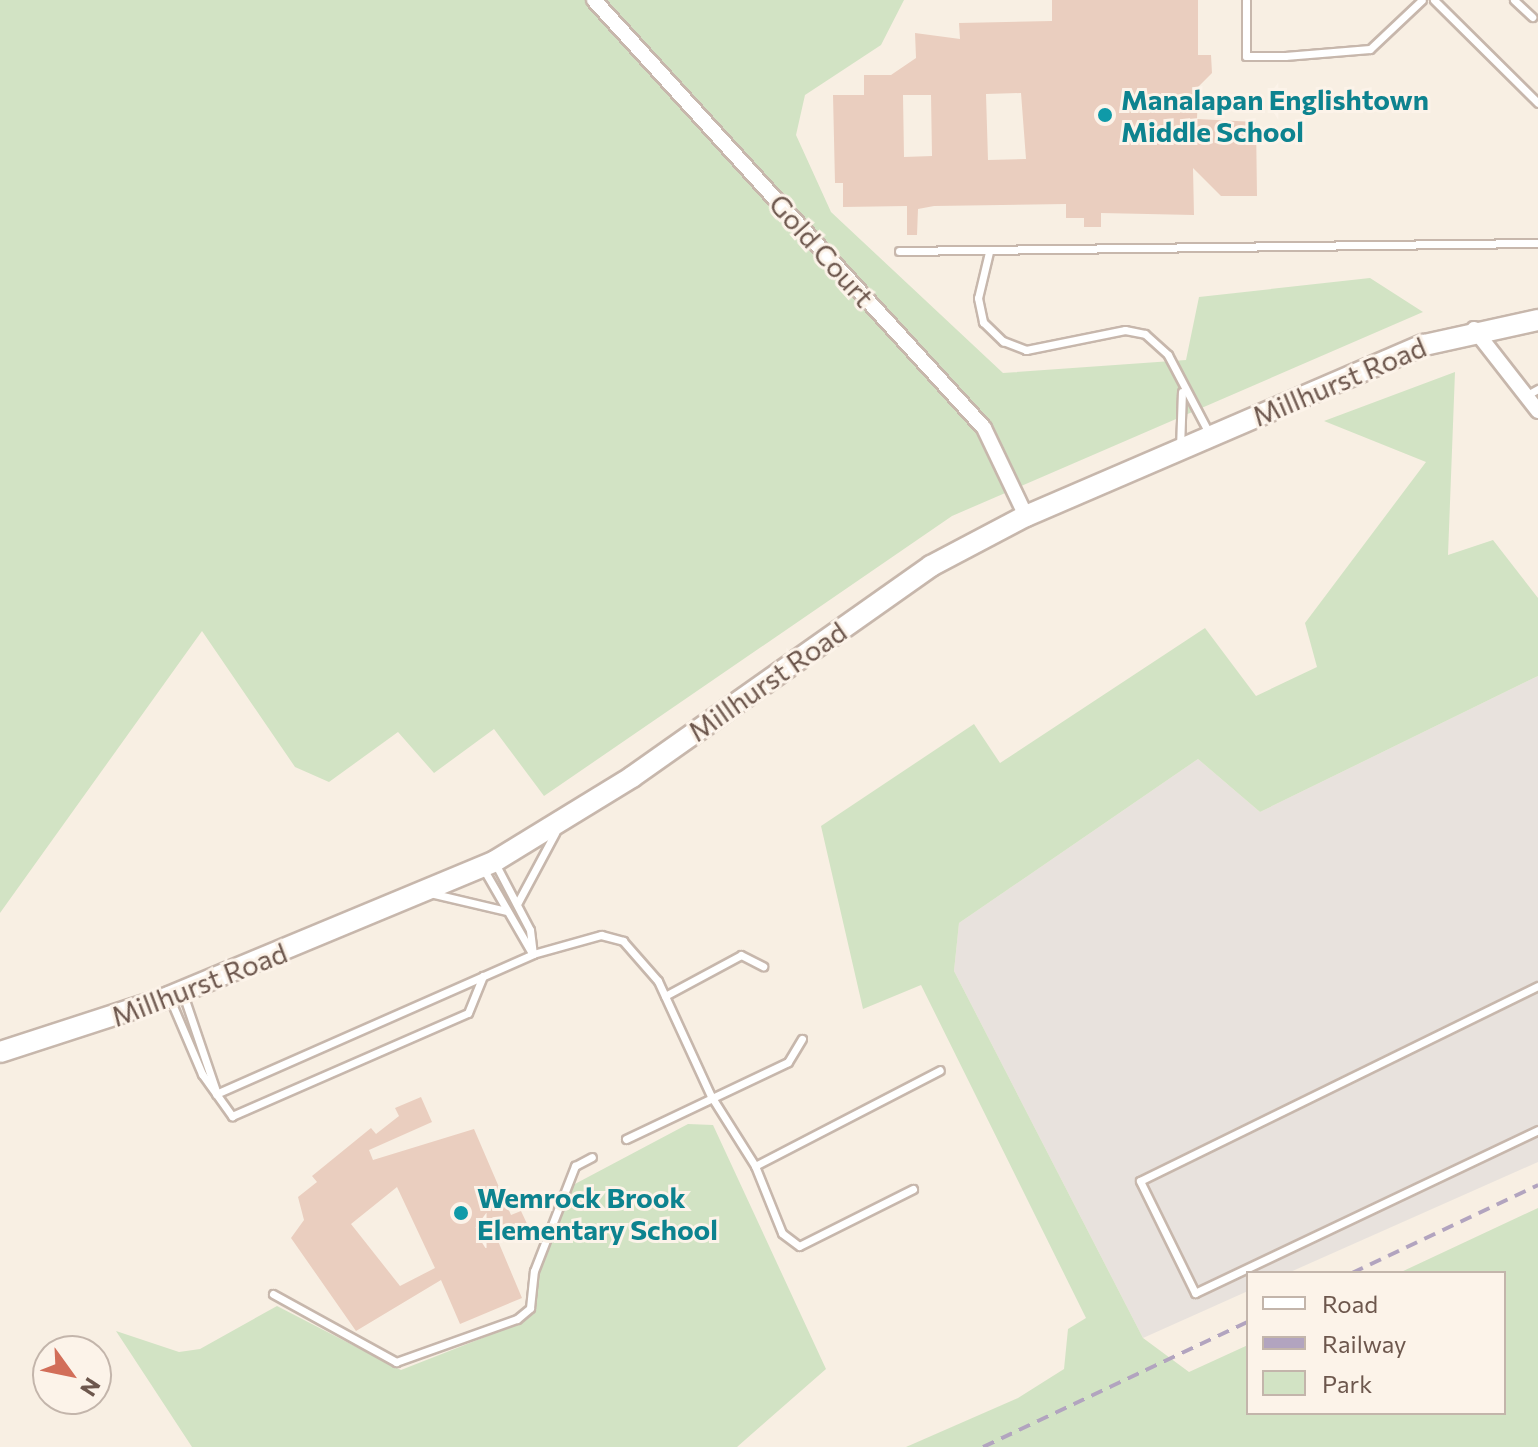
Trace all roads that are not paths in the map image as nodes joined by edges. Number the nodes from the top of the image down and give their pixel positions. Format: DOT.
graph roads {
  1 [pos="594,0"];
  2 [pos="1246,0"];
  3 [pos="1422,0"];
  4 [pos="1434,0"];
  5 [pos="1514,0"];
  6 [pos="1532,17"];
  7 [pos="1538,103"];
  8 [pos="1538,243"];
  9 [pos="899,251"];
  10 [pos="989,252"];
  11 [pos="1538,320"];
  12 [pos="1474,329"];
  13 [pos="1182,392"];
  14 [pos="1532,392"];
  15 [pos="1538,411"];
  16 [pos="1210,435"];
  17 [pos="1180,448"];
  18 [pos="1026,516"];
  19 [pos="561,824"];
  20 [pos="488,864"];
  21 [pos="428,893"];
  22 [pos="517,904"];
  23 [pos="506,911"];
  24 [pos="533,954"];
  25 [pos="763,966"];
  26 [pos="483,976"];
  27 [pos="1538,986"];
  28 [pos="176,994"];
  29 [pos="665,996"];
  30 [pos="802,1039"];
  31 [pos="0,1052"];
  32 [pos="940,1070"];
  33 [pos="216,1094"];
  34 [pos="711,1096"];
  35 [pos="1538,1130"];
  36 [pos="626,1139"];
  37 [pos="592,1157"];
  38 [pos="755,1166"];
  39 [pos="913,1189"];
  40 [pos="273,1294"];
  1 -- 18 [label="street, Gold Court"];
  2 -- 3 [label="lane"];
  4 -- 7 [label="lane"];
  5 -- 6 [label="lane"];
  8 -- 10 [label="lane"];
  9 -- 10 [label="lane"];
  10 -- 13 [label="lane"];
  11 -- 12 [label="street, Millhurst Road"];
  12 -- 14 [label="street"];
  12 -- 16 [label="street, Millhurst Road"];
  13 -- 16 [label="lane"];
  13 -- 17 [label="lane"];
  14 -- 15 [label="street"];
  16 -- 17 [label="street, Millhurst Road"];
  17 -- 18 [label="street, Millhurst Road"];
  18 -- 19 [label="street, Millhurst Road"];
  19 -- 20 [label="street, Millhurst Road"];
  19 -- 22 [label="lane"];
  20 -- 21 [label="street, Millhurst Road"];
  20 -- 22 [label="lane"];
  20 -- 23 [label="lane"];
  21 -- 23 [label="lane"];
  21 -- 28 [label="street, Millhurst Road"];
  22 -- 24 [label="lane"];
  23 -- 24 [label="lane"];
  24 -- 26 [label="lane"];
  24 -- 29 [label="lane"];
  25 -- 29 [label="lane"];
  26 -- 33 [label="lane"];
  26 -- 33 [label="lane"];
  27 -- 35 [label="lane"];
  28 -- 31 [label="street, Millhurst Road"];
  28 -- 33 [label="lane"];
  28 -- 33 [label="lane"];
  29 -- 34 [label="lane"];
  30 -- 34 [label="lane"];
  32 -- 38 [label="lane"];
  34 -- 36 [label="lane"];
  34 -- 38 [label="lane"];
  37 -- 40 [label="lane"];
  38 -- 39 [label="lane"];
}
